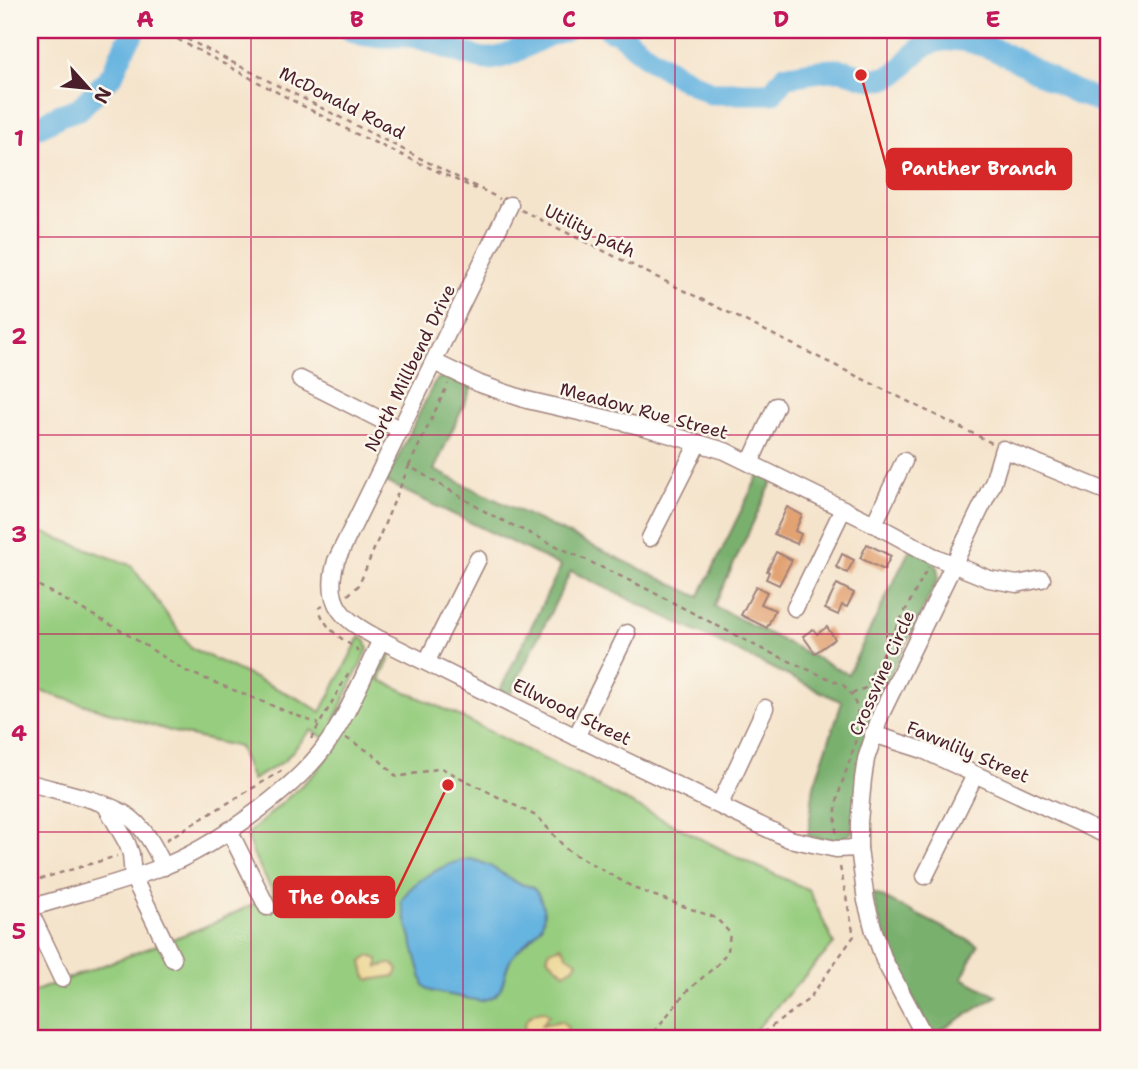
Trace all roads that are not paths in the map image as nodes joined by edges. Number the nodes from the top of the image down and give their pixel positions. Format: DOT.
graph roads {
  1 [pos="510,205"];
  2 [pos="434,362"];
  3 [pos="300,379"];
  4 [pos="776,406"];
  5 [pos="401,430"];
  6 [pos="698,443"];
  7 [pos="904,461"];
  8 [pos="750,463"];
  9 [pos="1108,492"];
  10 [pos="843,509"];
  11 [pos="874,524"];
  12 [pos="650,538"];
  13 [pos="478,559"];
  14 [pos="952,564"];
  15 [pos="1042,579"];
  16 [pos="334,600"];
  17 [pos="795,608"];
  18 [pos="627,634"];
  19 [pos="381,640"];
  20 [pos="427,661"];
  21 [pos="765,708"];
  22 [pos="873,734"];
  23 [pos="576,737"];
  24 [pos="975,775"];
  25 [pos="30,783"];
  26 [pos="720,804"];
  27 [pos="106,806"];
  28 [pos="229,830"];
  29 [pos="1105,830"];
  30 [pos="859,848"];
  31 [pos="164,867"];
  32 [pos="925,876"];
  33 [pos="133,877"];
  34 [pos="267,907"];
  35 [pos="30,910"];
  36 [pos="173,959"];
  37 [pos="62,979"];
  38 [pos="926,1039"];
  1 -- 2 [label="street, North Millbend Drive"];
  2 -- 5 [label="street, North Millbend Drive"];
  2 -- 6 [label="street, Meadow Rue Street"];
  3 -- 5 [label="street"];
  4 -- 8 [label="street"];
  5 -- 16 [label="street, North Millbend Drive"];
  6 -- 8 [label="street, Meadow Rue Street"];
  6 -- 12 [label="street"];
  7 -- 11 [label="street"];
  8 -- 10 [label="street, Meadow Rue Street"];
  9 -- 14 [label="street, Crossvine Circle"];
  10 -- 11 [label="street, Meadow Rue Street"];
  10 -- 17 [label="street"];
  11 -- 14 [label="street, Meadow Rue Street"];
  13 -- 20 [label="street"];
  14 -- 15 [label="street, Meadow Rue Street"];
  14 -- 22 [label="street, Crossvine Circle"];
  16 -- 19 [label="street, Ellwood Street"];
  18 -- 23 [label="street"];
  19 -- 20 [label="street, Ellwood Street"];
  19 -- 28 [label="street"];
  20 -- 23 [label="street, Ellwood Street"];
  21 -- 26 [label="street"];
  22 -- 24 [label="street, Fawnlily Street"];
  22 -- 30 [label="street, Crossvine Circle"];
  23 -- 26 [label="street, Ellwood Street"];
  24 -- 29 [label="street, Fawnlily Street"];
  24 -- 32 [label="street"];
  25 -- 27 [label="street"];
  26 -- 30 [label="street, Ellwood Street"];
  27 -- 31 [label="street"];
  27 -- 33 [label="street"];
  28 -- 31 [label="street"];
  28 -- 34 [label="street"];
  30 -- 38 [label="street, Crossvine Circle"];
  31 -- 33 [label="street"];
  33 -- 35 [label="street"];
  33 -- 36 [label="street"];
  35 -- 37 [label="street"];
}
